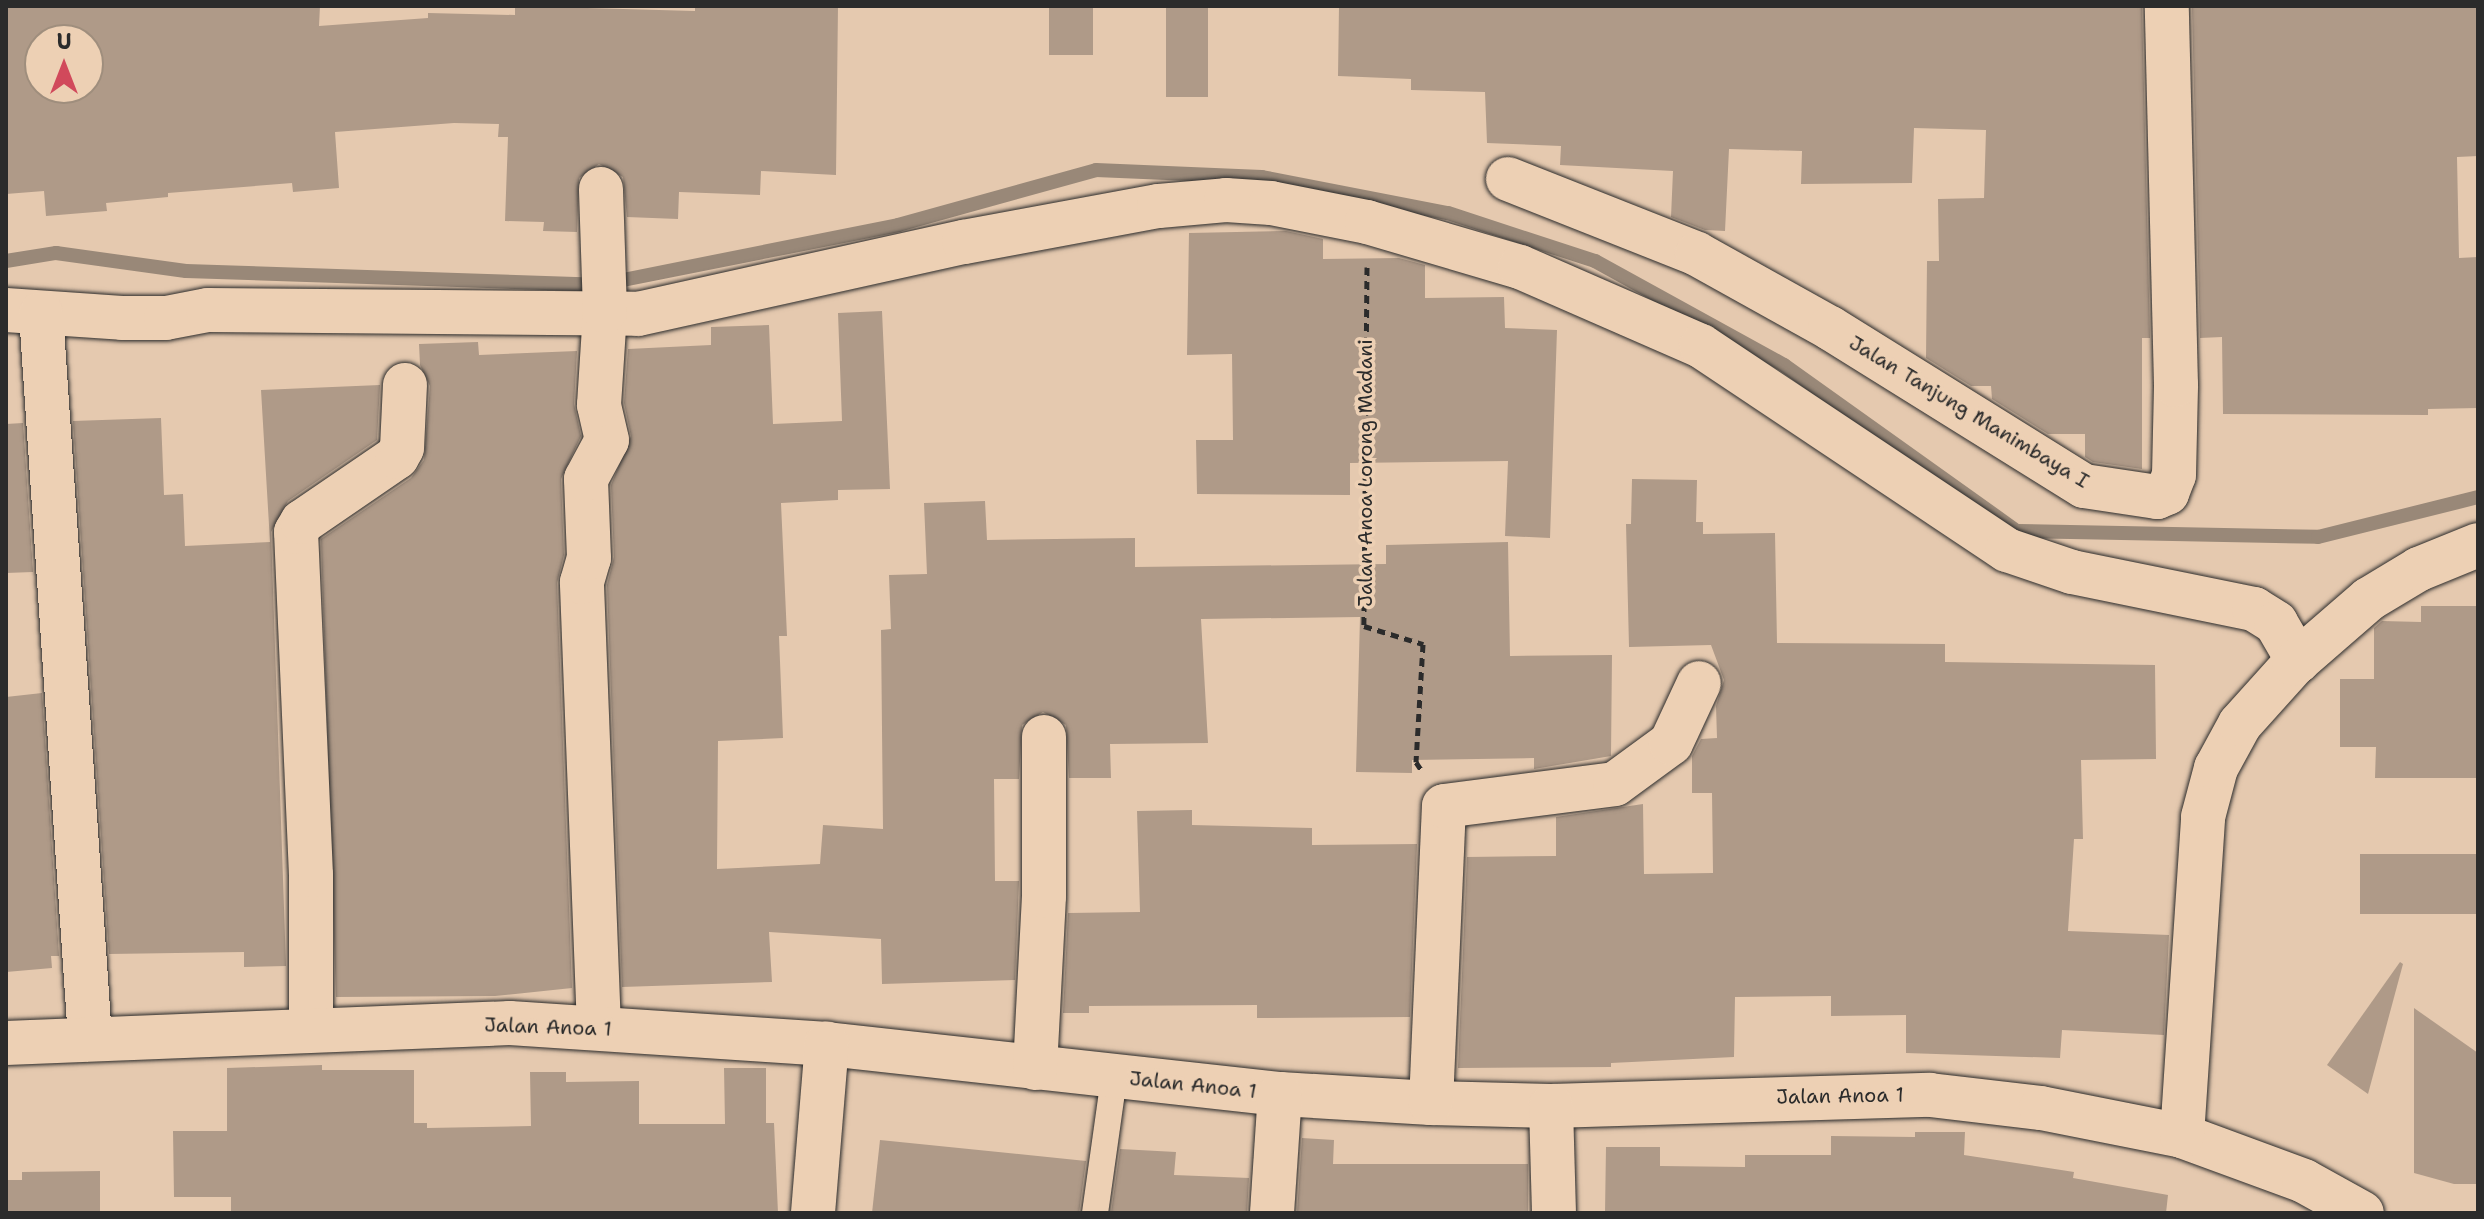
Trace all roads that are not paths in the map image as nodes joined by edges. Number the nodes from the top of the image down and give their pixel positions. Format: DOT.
graph roads {
  1 [pos="2167,6"];
  2 [pos="1508,179"];
  3 [pos="601,189"];
  4 [pos="605,306"];
  5 [pos="24,312"];
  6 [pos="405,385"];
  7 [pos="2478,545"];
  8 [pos="2298,661"];
  9 [pos="1699,683"];
  10 [pos="1044,737"];
  11 [pos="599,1028"];
  12 [pos="311,1030"];
  13 [pos="90,1039"];
  14 [pos="6,1043"];
  15 [pos="827,1044"];
  16 [pos="1035,1068"];
  17 [pos="1114,1077"];
  18 [pos="1280,1094"];
  19 [pos="1431,1103"];
  20 [pos="1551,1106"];
  21 [pos="2182,1136"];
  22 [pos="813,1213"];
  23 [pos="1095,1213"];
  24 [pos="1272,1213"];
  25 [pos="1554,1213"];
  26 [pos="2362,1213"];
  1 -- 2 [label="street, Jalan Tanjung Manimbaya I"];
  3 -- 4 [label="street"];
  4 -- 5 [label="street"];
  4 -- 8 [label="street"];
  4 -- 11 [label="street"];
  5 -- 13 [label="street"];
  6 -- 12 [label="street"];
  7 -- 8 [label="street"];
  8 -- 21 [label="street"];
  9 -- 19 [label="street"];
  10 -- 16 [label="street"];
  11 -- 12 [label="street, Jalan Anoa 1"];
  11 -- 15 [label="street, Jalan Anoa 1"];
  12 -- 13 [label="street, Jalan Anoa 1"];
  13 -- 14 [label="street, Jalan Anoa 1"];
  15 -- 16 [label="street, Jalan Anoa 1"];
  15 -- 22 [label="street"];
  16 -- 17 [label="street, Jalan Anoa 1"];
  17 -- 18 [label="street, Jalan Anoa 1"];
  17 -- 23 [label="lane"];
  18 -- 19 [label="street, Jalan Anoa 1"];
  18 -- 24 [label="street"];
  19 -- 20 [label="street, Jalan Anoa 1"];
  20 -- 21 [label="street, Jalan Anoa 1"];
  20 -- 25 [label="street"];
  21 -- 26 [label="street, Jalan Anoa 1"];
}
